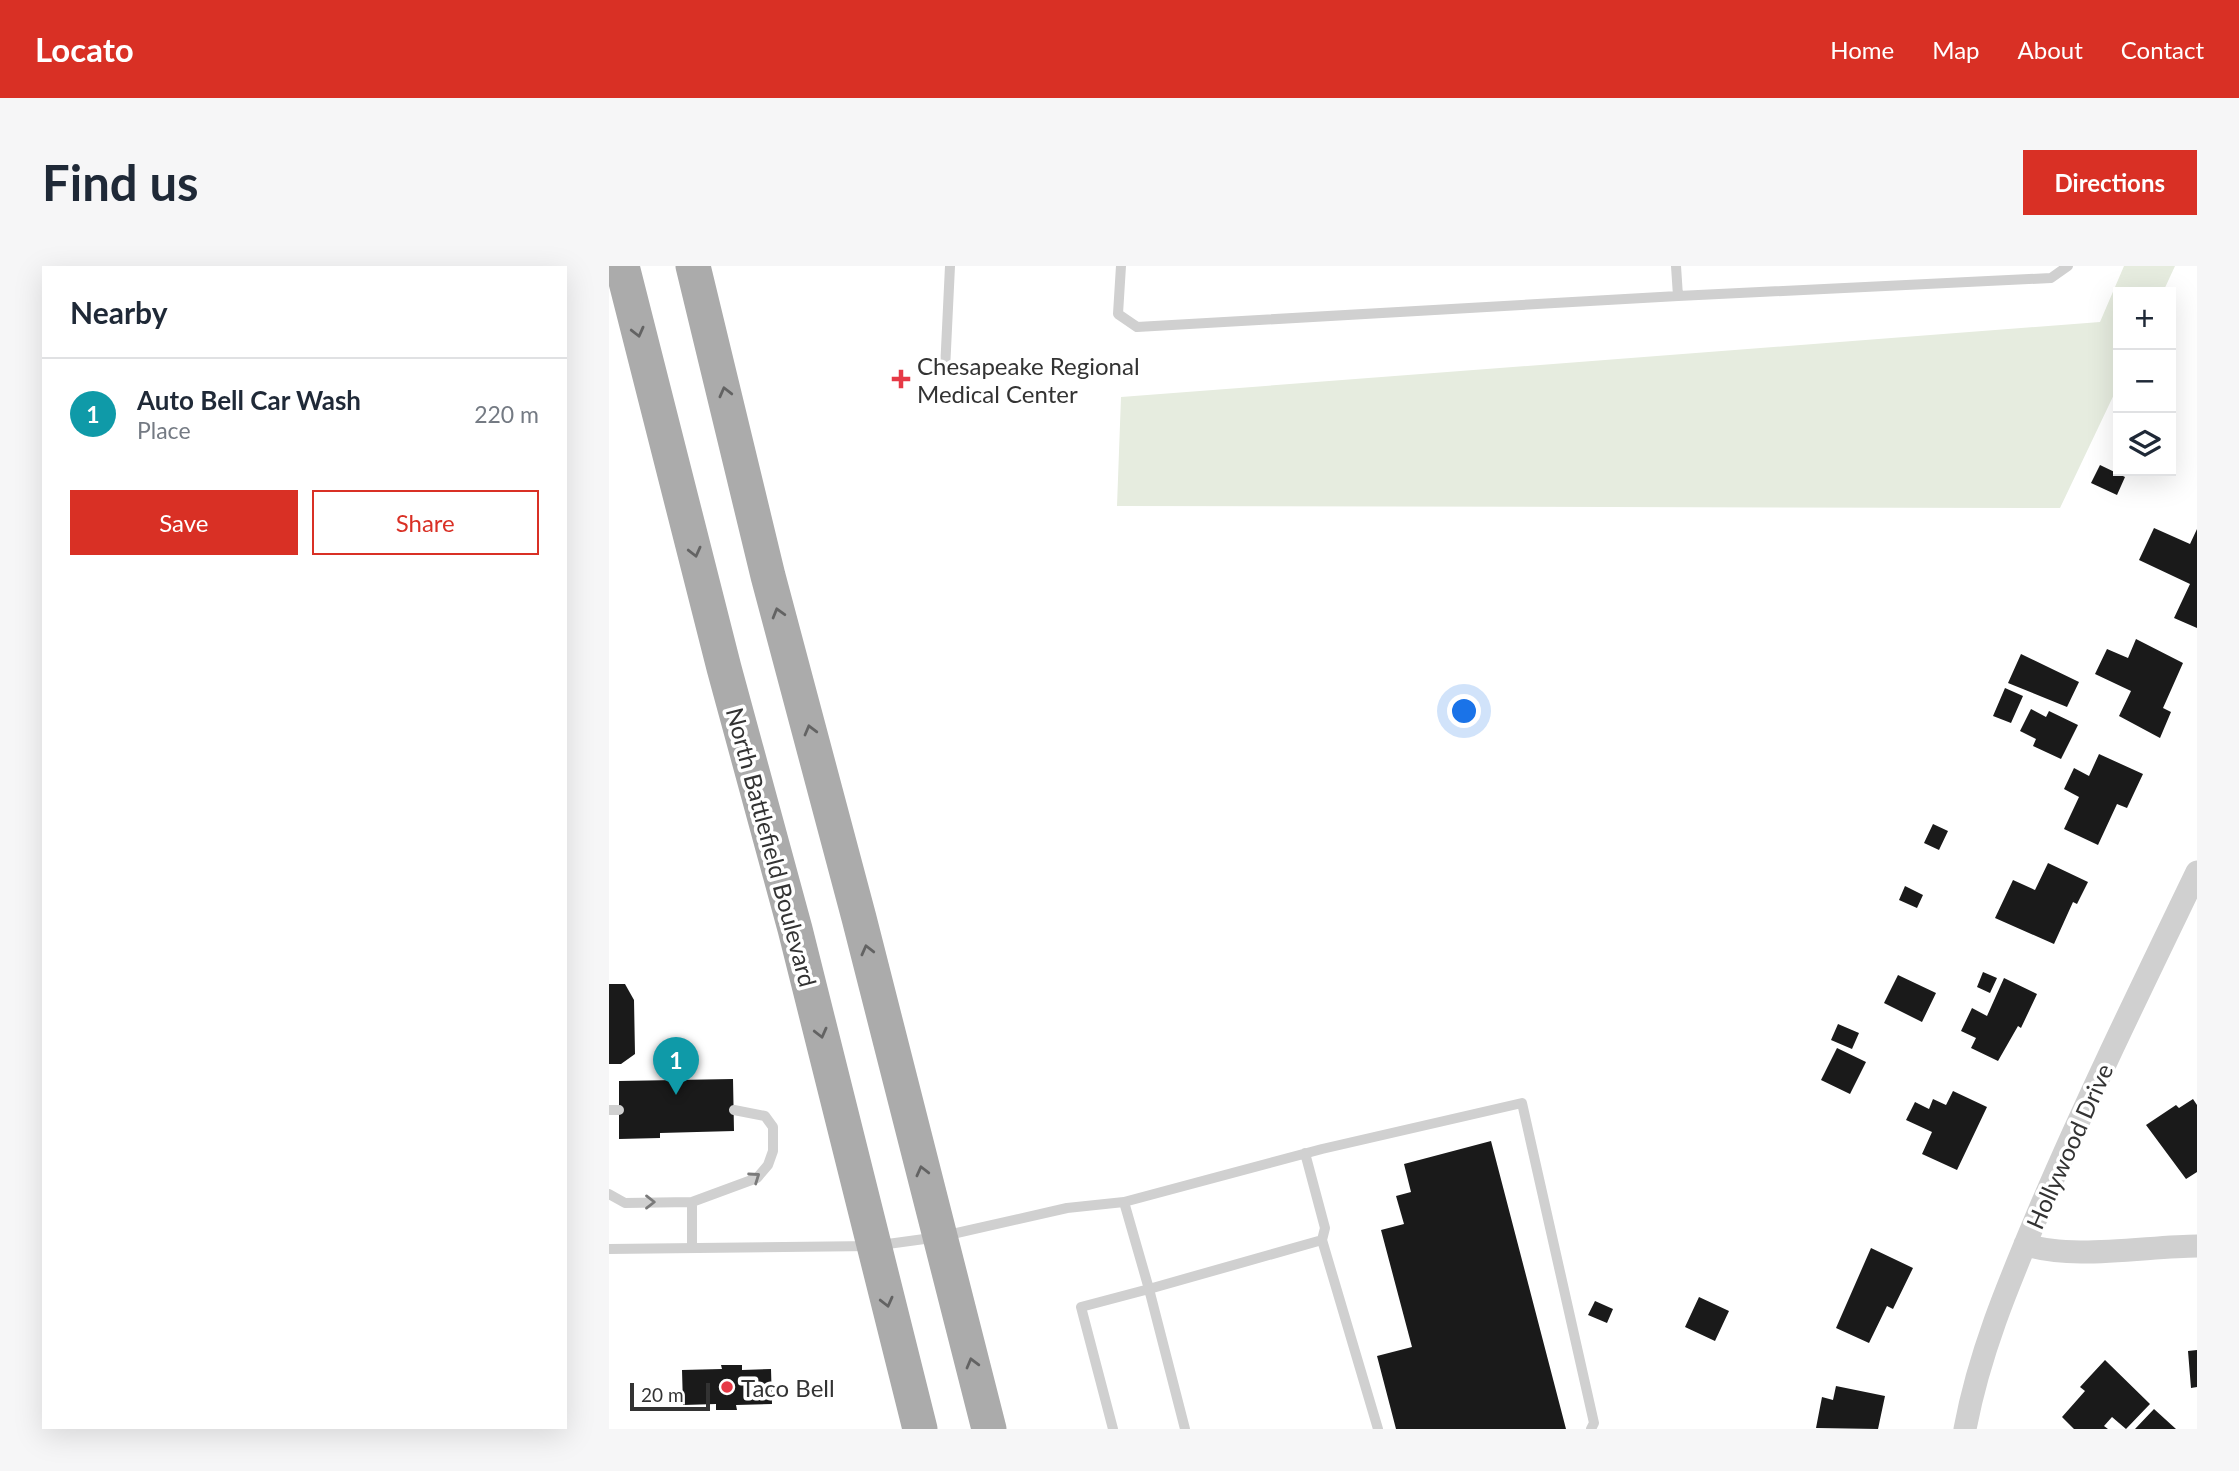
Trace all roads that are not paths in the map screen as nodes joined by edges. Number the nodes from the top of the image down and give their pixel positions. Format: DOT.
graph roads {
  1 [pos="621,266"];
  2 [pos="693,266"];
  3 [pos="950,266"];
  4 [pos="1121,266"];
  5 [pos="1676,266"];
  6 [pos="2068,266"];
  7 [pos="1678,296"];
  8 [pos="945,370"];
  9 [pos="2197,872"];
  10 [pos="734,1110"];
  11 [pos="1305,1153"];
  12 [pos="609,1194"];
  13 [pos="692,1202"];
  14 [pos="1124,1202"];
  15 [pos="939,1237"];
  16 [pos="1322,1240"];
  17 [pos="2025,1244"];
  18 [pos="2197,1245"];
  19 [pos="873,1246"];
  20 [pos="692,1248"];
  21 [pos="609,1249"];
  22 [pos="1149,1289"];
  23 [pos="920,1429"];
  24 [pos="989,1429"];
  25 [pos="1113,1429"];
  26 [pos="1185,1429"];
  27 [pos="1378,1429"];
  28 [pos="1591,1429"];
  29 [pos="1965,1429"];
  1 -- 19 [label="main road, North Battlefield Boulevard, one-way"];
  15 -- 2 [label="main road, one-way"];
  3 -- 8 [label="lane"];
  4 -- 7 [label="lane"];
  5 -- 7 [label="lane"];
  6 -- 7 [label="lane"];
  9 -- 17 [label="street, Hollywood Drive"];
  13 -- 10 [label="lane, one-way"];
  11 -- 14 [label="lane"];
  11 -- 16 [label="lane"];
  11 -- 28 [label="lane"];
  12 -- 13 [label="lane, one-way"];
  13 -- 20 [label="lane"];
  14 -- 15 [label="lane"];
  14 -- 22 [label="lane"];
  15 -- 19 [label="lane"];
  24 -- 15 [label="main road, one-way"];
  16 -- 22 [label="lane"];
  16 -- 27 [label="lane"];
  17 -- 18 [label="street"];
  17 -- 29 [label="street, Hollywood Drive"];
  19 -- 20 [label="lane"];
  19 -- 23 [label="main road, North Battlefield Boulevard, one-way"];
  20 -- 21 [label="lane"];
  22 -- 25 [label="lane"];
  22 -- 26 [label="lane"];
}
